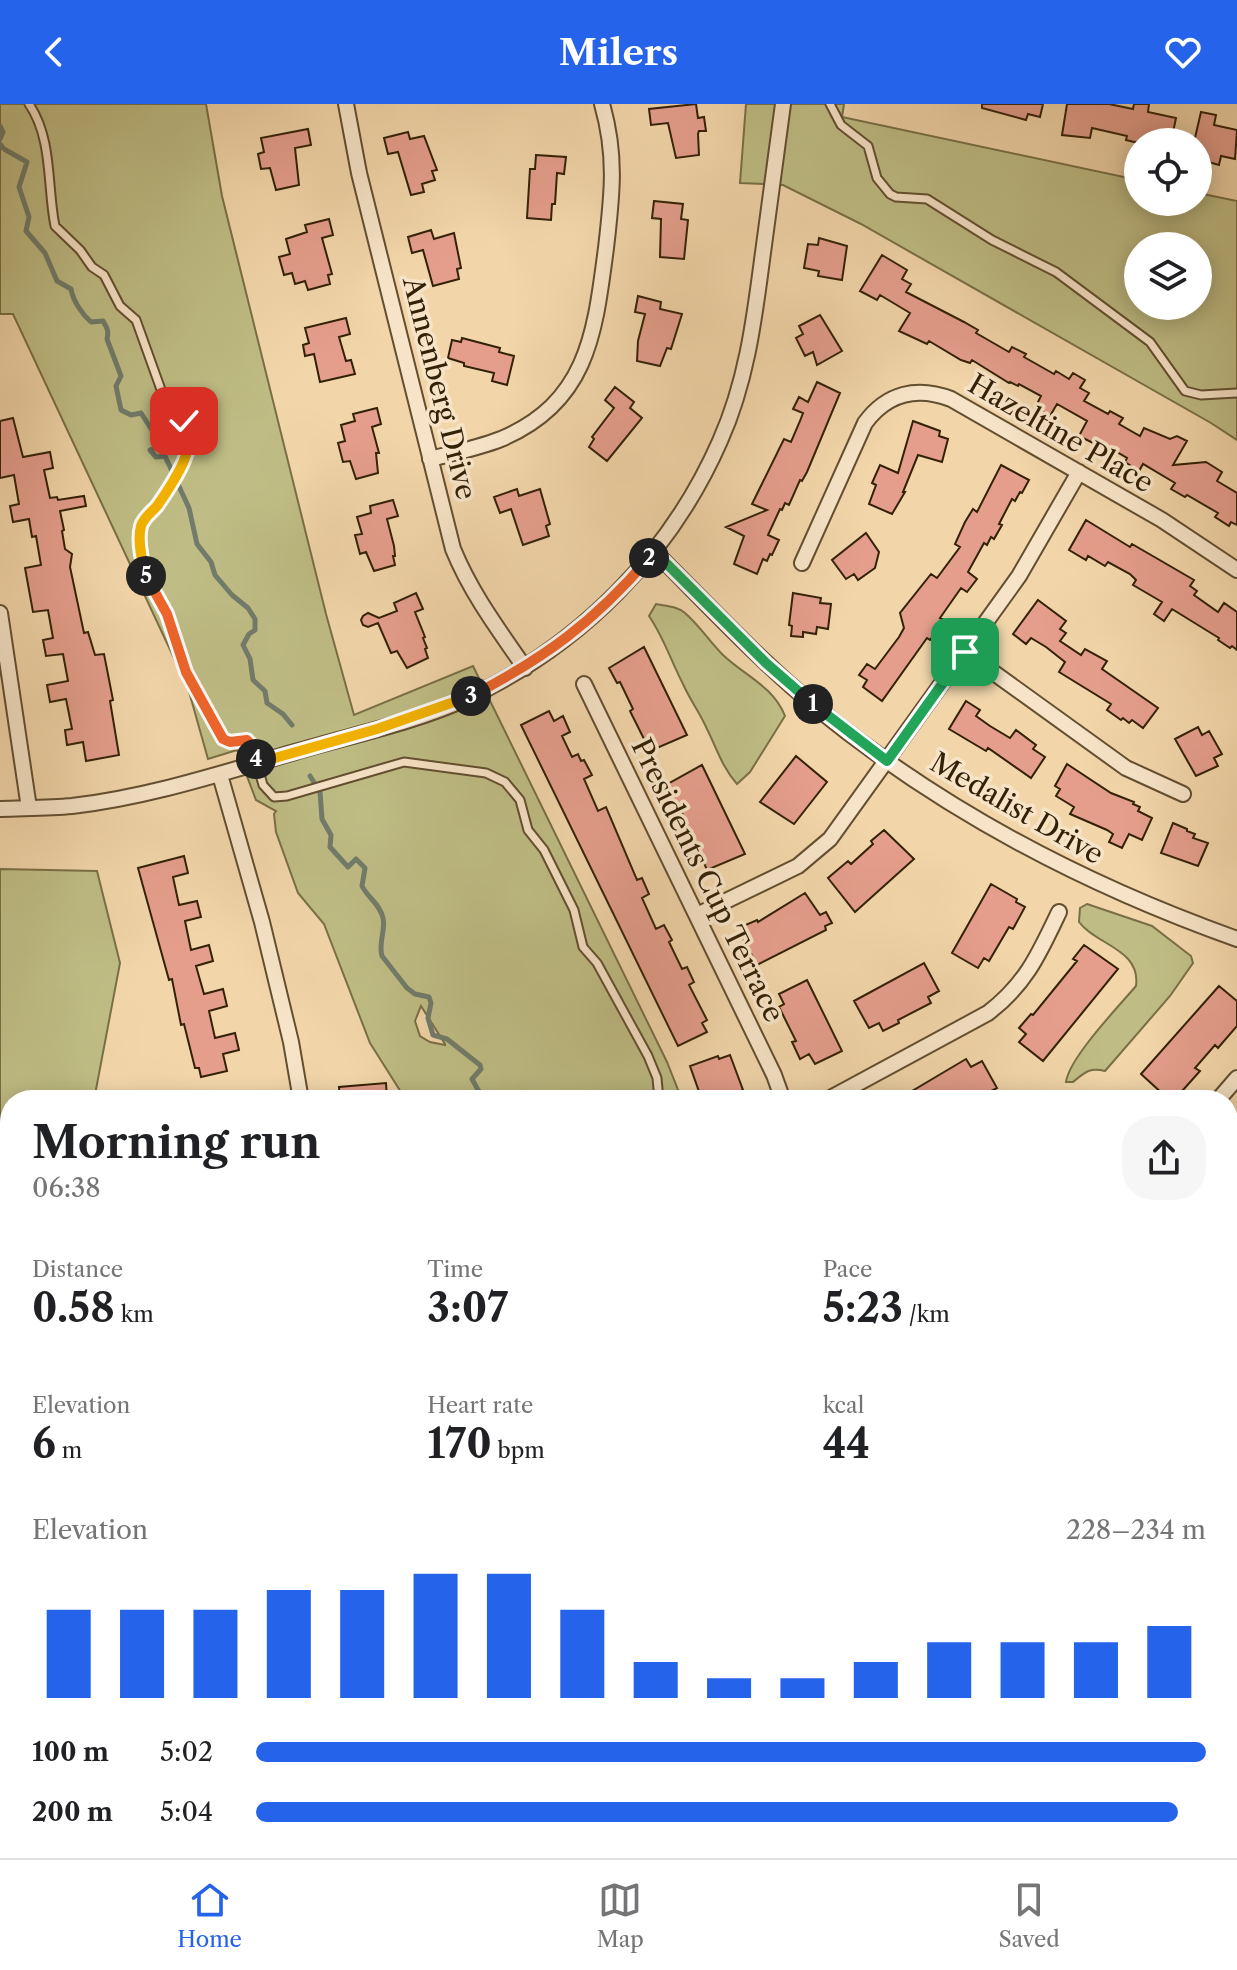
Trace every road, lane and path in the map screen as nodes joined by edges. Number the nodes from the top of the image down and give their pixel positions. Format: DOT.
graph roads {
  1 [pos="29,104"];
  2 [pos="346,104"];
  3 [pos="602,104"];
  4 [pos="783,104"];
  5 [pos="830,104"];
  6 [pos="1237,393"];
  7 [pos="430,459"];
  8 [pos="1079,472"];
  9 [pos="655,552"];
  10 [pos="802,563"];
  11 [pos="1237,570"];
  12 [pos="0,613"];
  13 [pos="965,652"];
  14 [pos="525,668"];
  15 [pos="584,684"];
  16 [pos="887,761"];
  17 [pos="257,763"];
  18 [pos="220,775"];
  19 [pos="1183,794"];
  20 [pos="29,808"];
  21 [pos="0,809"];
  22 [pos="1059,912"];
  23 [pos="697,915"];
  24 [pos="1237,939"];
  25 [pos="299,1090"];
  26 [pos="658,1090"];
  27 [pos="779,1090"];
  28 [pos="846,1090"];
  1 -- 17 [label="lane"];
  2 -- 7 [label="street, Annenberg Drive"];
  3 -- 7 [label="street"];
  4 -- 9 [label="street"];
  5 -- 6 [label="lane"];
  7 -- 14 [label="street, Annenberg Drive"];
  8 -- 10 [label="street, Hazeltine Place"];
  8 -- 11 [label="street, Hazeltine Place"];
  8 -- 13 [label="street"];
  9 -- 14 [label="street"];
  9 -- 16 [label="street, Medalist Drive"];
  12 -- 20 [label="street"];
  13 -- 16 [label="street"];
  13 -- 19 [label="street"];
  14 -- 17 [label="street"];
  15 -- 23 [label="street, Presidents Cup Terrace"];
  16 -- 23 [label="street"];
  16 -- 24 [label="street, Medalist Drive"];
  17 -- 18 [label="street"];
  17 -- 26 [label="lane"];
  18 -- 20 [label="street"];
  18 -- 25 [label="street"];
  20 -- 21 [label="street"];
  22 -- 28 [label="street"];
  23 -- 27 [label="street, Presidents Cup Terrace"];
}
